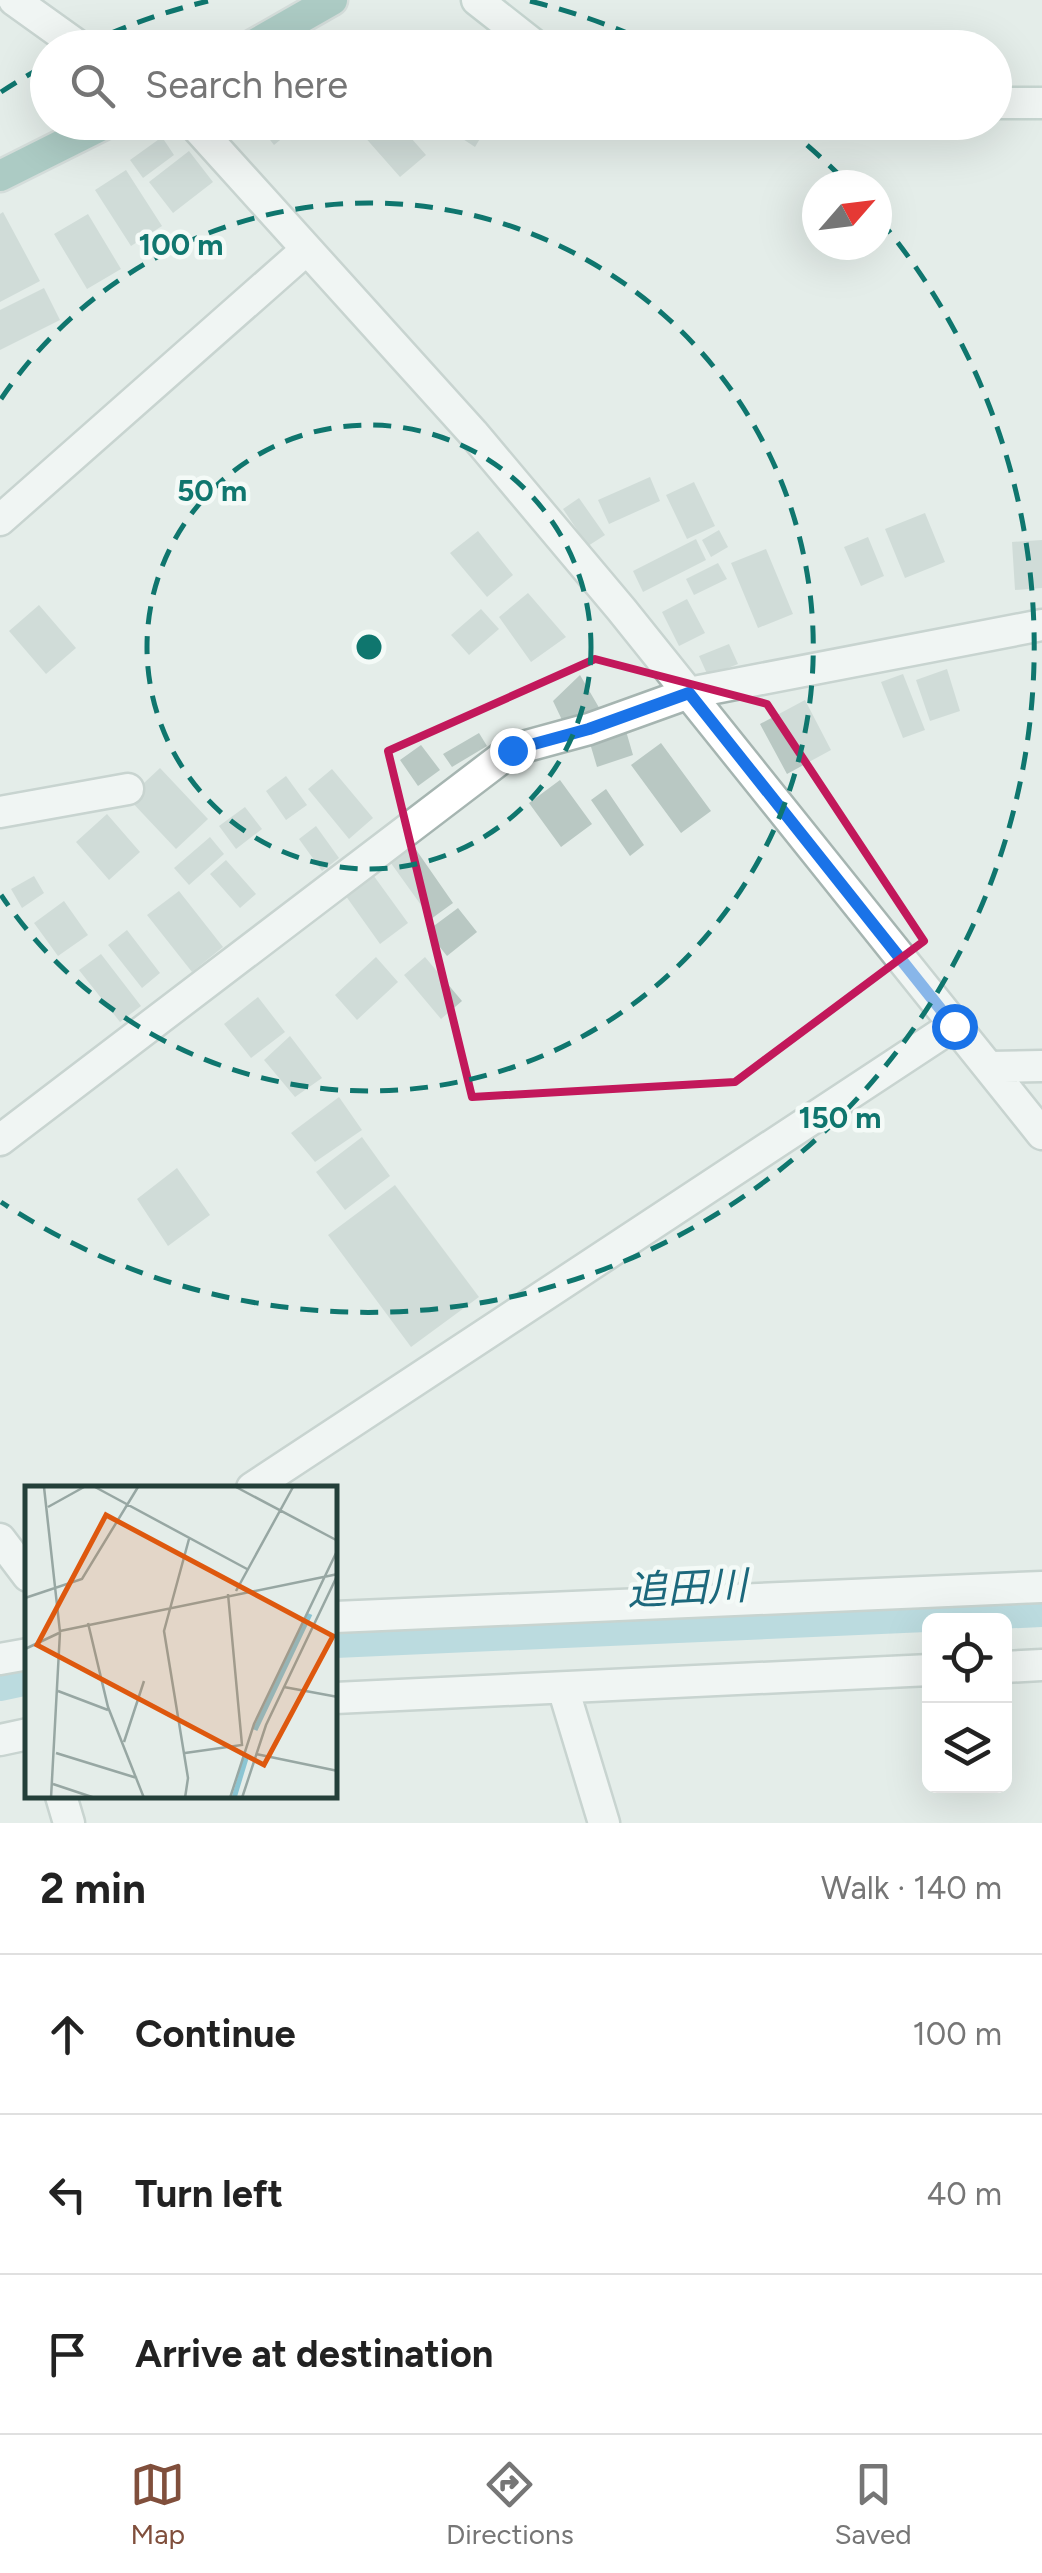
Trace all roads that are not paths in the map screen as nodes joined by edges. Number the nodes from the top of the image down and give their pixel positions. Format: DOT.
graph roads {
  1 [pos="14,0"];
  2 [pos="332,0"];
  3 [pos="477,0"];
  4 [pos="56,30"];
  5 [pos="280,30"];
  6 [pos="515,30"];
  7 [pos="1012,103"];
  8 [pos="1042,103"];
  9 [pos="72,140"];
  10 [pos="208,140"];
  11 [pos="0,176"];
  12 [pos="306,250"];
  13 [pos="0,520"];
  14 [pos="1042,625"];
  15 [pos="689,693"];
  16 [pos="128,789"];
  17 [pos="0,812"];
  18 [pos="954,1026"];
  19 [pos="989,1066"];
  20 [pos="1042,1066"];
  21 [pos="1042,1134"];
  22 [pos="0,1140"];
  23 [pos="255,1486"];
  24 [pos="0,1539"];
  25 [pos="25,1572"];
  26 [pos="1042,1587"];
  27 [pos="338,1617"];
  28 [pos="25,1655"];
  29 [pos="0,1659"];
  30 [pos="1042,1665"];
  31 [pos="1012,1667"];
  32 [pos="922,1670"];
  33 [pos="564,1688"];
  34 [pos="338,1698"];
  35 [pos="25,1735"];
  36 [pos="0,1740"];
  37 [pos="62,1798"];
  38 [pos="69,1823"];
  39 [pos="604,1823"];
  1 -- 4 [label="street"];
  2 -- 5 [label="main road"];
  3 -- 6 [label="street"];
  7 -- 8 [label="street"];
  9 -- 11 [label="main road"];
  10 -- 12 [label="street"];
  12 -- 13 [label="street"];
  12 -- 15 [label="street"];
  14 -- 15 [label="street"];
  15 -- 18 [label="street"];
  15 -- 22 [label="street"];
  16 -- 17 [label="street"];
  18 -- 19 [label="street"];
  18 -- 23 [label="street"];
  19 -- 20 [label="street"];
  19 -- 21 [label="street"];
  24 -- 25 [label="street"];
  26 -- 27 [label="street"];
  28 -- 29 [label="street"];
  30 -- 31 [label="street"];
  32 -- 33 [label="street"];
  33 -- 34 [label="street"];
  33 -- 39 [label="street"];
  35 -- 36 [label="street"];
  37 -- 38 [label="street"];
}
